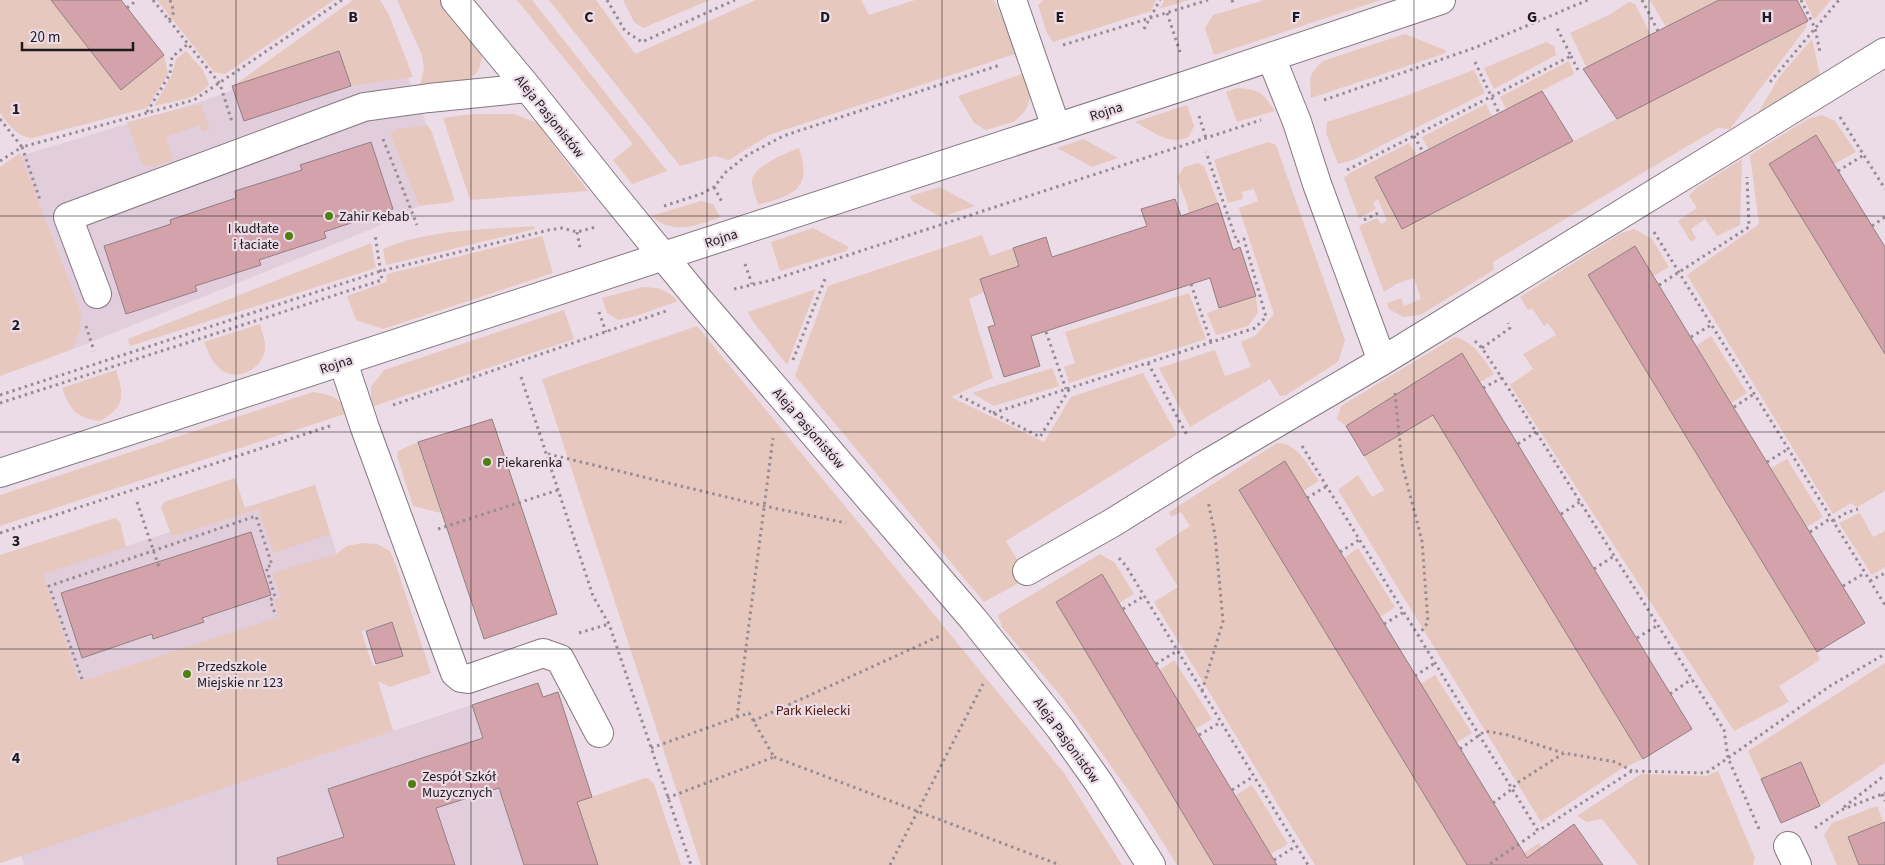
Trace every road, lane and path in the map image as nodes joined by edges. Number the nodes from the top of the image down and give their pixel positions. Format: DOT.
graph roads {
  1 [pos="137,0"];
  2 [pos="153,0"];
  3 [pos="170,0"];
  4 [pos="336,0"];
  5 [pos="342,0"];
  6 [pos="455,0"];
  7 [pos="607,0"];
  8 [pos="735,0"];
  9 [pos="1012,0"];
  10 [pos="1160,0"];
  11 [pos="1208,0"];
  12 [pos="1441,0"];
  13 [pos="1588,0"];
  14 [pos="1642,0"];
  15 [pos="333,6"];
  16 [pos="127,8"];
  17 [pos="1167,13"];
  18 [pos="1150,18"];
  19 [pos="169,20"];
  20 [pos="1556,26"];
  21 [pos="1144,29"];
  22 [pos="1658,31"];
  23 [pos="188,44"];
  24 [pos="1885,52"];
  25 [pos="1031,55"];
  26 [pos="1181,56"];
  27 [pos="1572,56"];
  28 [pos="1271,57"];
  29 [pos="1475,62"];
  30 [pos="1579,72"];
  31 [pos="220,84"];
  32 [pos="528,88"];
  33 [pos="1492,96"];
  34 [pos="1292,110"];
  35 [pos="147,112"];
  36 [pos="1198,112"];
  37 [pos="1499,113"];
  38 [pos="0,119"];
  39 [pos="1056,127"];
  40 [pos="382,135"];
  41 [pos="1414,136"];
  42 [pos="1206,138"];
  43 [pos="243,152"];
  44 [pos="1206,152"];
  45 [pos="1423,152"];
  46 [pos="1864,155"];
  47 [pos="1747,170"];
  48 [pos="1838,171"];
  49 [pos="1317,184"];
  50 [pos="656,209"];
  51 [pos="1885,217"];
  52 [pos="417,225"];
  53 [pos="602,226"];
  54 [pos="1872,226"];
  55 [pos="1654,231"];
  56 [pos="375,235"];
  57 [pos="663,257"];
  58 [pos="743,260"];
  59 [pos="381,271"];
  60 [pos="1679,272"];
  61 [pos="826,279"];
  62 [pos="1191,284"];
  63 [pos="1659,285"];
  64 [pos="97,294"];
  65 [pos="598,308"];
  66 [pos="673,309"];
  67 [pos="1711,324"];
  68 [pos="606,332"];
  69 [pos="1046,332"];
  70 [pos="1691,337"];
  71 [pos="1211,342"];
  72 [pos="1482,348"];
  73 [pos="343,362"];
  74 [pos="1148,363"];
  75 [pos="1388,373"];
  76 [pos="521,377"];
  77 [pos="1502,378"];
  78 [pos="1070,388"];
  79 [pos="1483,388"];
  80 [pos="1066,389"];
  81 [pos="780,394"];
  82 [pos="1754,394"];
  83 [pos="0,395"];
  84 [pos="960,396"];
  85 [pos="0,403"];
  86 [pos="1734,407"];
  87 [pos="992,413"];
  88 [pos="360,416"];
  89 [pos="1285,418"];
  90 [pos="1184,430"];
  91 [pos="1536,432"];
  92 [pos="1518,444"];
  93 [pos="1788,449"];
  94 [pos="547,454"];
  95 [pos="1767,462"];
  96 [pos="0,473"];
  97 [pos="1327,486"];
  98 [pos="558,490"];
  99 [pos="1207,497"];
  100 [pos="1307,498"];
  101 [pos="137,502"];
  102 [pos="1580,502"];
  103 [pos="764,506"];
  104 [pos="1858,509"];
  105 [pos="1561,514"];
  106 [pos="1832,520"];
  107 [pos="1810,532"];
  108 [pos="0,533"];
  109 [pos="407,539"];
  110 [pos="1360,540"];
  111 [pos="153,551"];
  112 [pos="1340,552"];
  113 [pos="1115,554"];
  114 [pos="1614,556"];
  115 [pos="1594,569"];
  116 [pos="160,570"];
  117 [pos="1027,570"];
  118 [pos="1885,573"];
  119 [pos="1865,574"];
  120 [pos="1870,582"];
  121 [pos="1843,586"];
  122 [pos="1144,596"];
  123 [pos="1885,606"];
  124 [pos="1122,608"];
  125 [pos="1404,612"];
  126 [pos="276,616"];
  127 [pos="974,620"];
  128 [pos="1384,624"];
  129 [pos="1658,624"];
  130 [pos="1418,636"];
  131 [pos="1636,638"];
  132 [pos="1178,651"];
  133 [pos="1000,652"];
  134 [pos="1885,654"];
  135 [pos="1435,663"];
  136 [pos="1156,664"];
  137 [pos="1415,676"];
  138 [pos="82,679"];
  139 [pos="1692,679"];
  140 [pos="1202,692"];
  141 [pos="1670,694"];
  142 [pos="737,718"];
  143 [pos="754,721"];
  144 [pos="1221,722"];
  145 [pos="599,733"];
  146 [pos="1199,735"];
  147 [pos="1479,735"];
  148 [pos="651,748"];
  149 [pos="1460,749"];
  150 [pos="1564,753"];
  151 [pos="774,757"];
  152 [pos="1728,758"];
  153 [pos="1632,771"];
  154 [pos="1254,776"];
  155 [pos="1885,776"];
  156 [pos="1512,789"];
  157 [pos="1232,790"];
  158 [pos="1884,793"];
  159 [pos="667,798"];
  160 [pos="1885,801"];
  161 [pos="1493,803"];
  162 [pos="1841,810"];
  163 [pos="917,811"];
  164 [pos="1760,830"];
  165 [pos="1538,831"];
  166 [pos="1296,846"];
  167 [pos="1793,855"];
  168 [pos="1274,860"];
  169 [pos="691,865"];
  170 [pos="890,865"];
  171 [pos="1060,865"];
  172 [pos="1151,865"];
  173 [pos="1308,865"];
  174 [pos="1488,865"];
  1 -- 16 [label="path"];
  2 -- 19 [label="path"];
  3 -- 19 [label="path"];
  4 -- 15 [label="path"];
  5 -- 15 [label="path"];
  6 -- 32 [label="street, Aleja Pasjonistów"];
  7 -- 8 [label="path"];
  9 -- 25 [label="street"];
  10 -- 18 [label="path"];
  11 -- 17 [label="path"];
  12 -- 28 [label="street, Rojna"];
  13 -- 34 [label="path"];
  14 -- 22 [label="path"];
  15 -- 31 [label="path"];
  17 -- 18 [label="path"];
  17 -- 26 [label="path"];
  18 -- 21 [label="path"];
  18 -- 25 [label="path"];
  19 -- 23 [label="path"];
  20 -- 27 [label="path"];
  23 -- 31 [label="path"];
  23 -- 35 [label="path"];
  24 -- 75 [label="street"];
  25 -- 39 [label="street"];
  25 -- 50 [label="path"];
  27 -- 30 [label="path"];
  27 -- 33 [label="path"];
  28 -- 34 [label="street"];
  28 -- 39 [label="street, Rojna"];
  29 -- 33 [label="path"];
  31 -- 35 [label="path"];
  31 -- 43 [label="path"];
  32 -- 43 [label="street"];
  32 -- 57 [label="street, Aleja Pasjonistów"];
  33 -- 37 [label="path"];
  33 -- 41 [label="path"];
  34 -- 42 [label="path"];
  34 -- 49 [label="street"];
  35 -- 38 [label="path"];
  36 -- 42 [label="path"];
  39 -- 57 [label="street, Rojna"];
  40 -- 52 [label="path"];
  41 -- 45 [label="path"];
  41 -- 49 [label="path"];
  42 -- 58 [label="path"];
  43 -- 64 [label="street"];
  44 -- 71 [label="path"];
  46 -- 48 [label="path"];
  47 -- 60 [label="path"];
  49 -- 75 [label="street"];
  51 -- 54 [label="path"];
  53 -- 59 [label="path"];
  55 -- 60 [label="path"];
  56 -- 59 [label="path"];
  57 -- 73 [label="street, Rojna"];
  57 -- 81 [label="street, Aleja Pasjonistów"];
  59 -- 83 [label="path"];
  59 -- 85 [label="path"];
  60 -- 63 [label="path"];
  60 -- 67 [label="path"];
  61 -- 81 [label="path"];
  62 -- 71 [label="path"];
  65 -- 68 [label="path"];
  66 -- 68 [label="path"];
  67 -- 70 [label="path"];
  67 -- 82 [label="path"];
  68 -- 88 [label="path"];
  69 -- 80 [label="path"];
  71 -- 74 [label="path"];
  72 -- 77 [label="path"];
  73 -- 88 [label="street"];
  73 -- 96 [label="street, Rojna"];
  74 -- 78 [label="path"];
  74 -- 90 [label="path"];
  75 -- 89 [label="street"];
  75 -- 130 [label="path"];
  76 -- 94 [label="path"];
  77 -- 79 [label="path"];
  77 -- 91 [label="path"];
  78 -- 80 [label="path"];
  78 -- 87 [label="path"];
  80 -- 87 [label="path"];
  81 -- 103 [label="path"];
  81 -- 127 [label="street, Aleja Pasjonistów"];
  82 -- 86 [label="path"];
  82 -- 93 [label="path"];
  84 -- 87 [label="path"];
  88 -- 108 [label="path"];
  88 -- 109 [label="street"];
  89 -- 97 [label="path"];
  89 -- 117 [label="street"];
  91 -- 92 [label="path"];
  91 -- 102 [label="path"];
  93 -- 95 [label="path"];
  93 -- 106 [label="path"];
  94 -- 98 [label="path"];
  94 -- 103 [label="path"];
  97 -- 100 [label="path"];
  97 -- 110 [label="path"];
  98 -- 109 [label="path"];
  98 -- 148 [label="path"];
  99 -- 140 [label="path"];
  101 -- 111 [label="path"];
  102 -- 105 [label="path"];
  102 -- 114 [label="path"];
  103 -- 142 [label="path"];
  104 -- 106 [label="path"];
  106 -- 107 [label="path"];
  106 -- 119 [label="path"];
  109 -- 145 [label="street"];
  110 -- 112 [label="path"];
  110 -- 125 [label="path"];
  111 -- 116 [label="path"];
  111 -- 126 [label="path"];
  111 -- 138 [label="path"];
  113 -- 122 [label="path"];
  114 -- 115 [label="path"];
  114 -- 129 [label="path"];
  118 -- 120 [label="path"];
  119 -- 120 [label="path"];
  119 -- 121 [label="path"];
  120 -- 123 [label="path"];
  122 -- 124 [label="path"];
  122 -- 132 [label="path"];
  125 -- 128 [label="path"];
  125 -- 130 [label="path"];
  127 -- 133 [label="street, Aleja Pasjonistów"];
  127 -- 143 [label="path"];
  129 -- 131 [label="path"];
  129 -- 139 [label="path"];
  130 -- 135 [label="path"];
  132 -- 136 [label="path"];
  132 -- 140 [label="path"];
  133 -- 163 [label="path"];
  133 -- 172 [label="street, Aleja Pasjonistów"];
  134 -- 152 [label="path"];
  135 -- 137 [label="path"];
  135 -- 147 [label="path"];
  139 -- 141 [label="path"];
  139 -- 152 [label="path"];
  140 -- 144 [label="path"];
  142 -- 143 [label="path"];
  142 -- 148 [label="path"];
  143 -- 151 [label="path"];
  144 -- 146 [label="path"];
  144 -- 154 [label="path"];
  147 -- 149 [label="path"];
  147 -- 150 [label="path"];
  147 -- 156 [label="path"];
  148 -- 159 [label="path"];
  150 -- 153 [label="path"];
  150 -- 156 [label="path"];
  151 -- 159 [label="path"];
  151 -- 163 [label="path"];
  152 -- 153 [label="path"];
  152 -- 164 [label="path"];
  153 -- 165 [label="path"];
  154 -- 157 [label="path"];
  154 -- 166 [label="path"];
  155 -- 162 [label="path"];
  156 -- 161 [label="path"];
  156 -- 165 [label="path"];
  158 -- 160 [label="path"];
  158 -- 162 [label="path"];
  159 -- 169 [label="path"];
  162 -- 167 [label="path"];
  163 -- 170 [label="path"];
  163 -- 171 [label="path"];
  165 -- 174 [label="path"];
  166 -- 168 [label="path"];
  166 -- 173 [label="path"];
}
